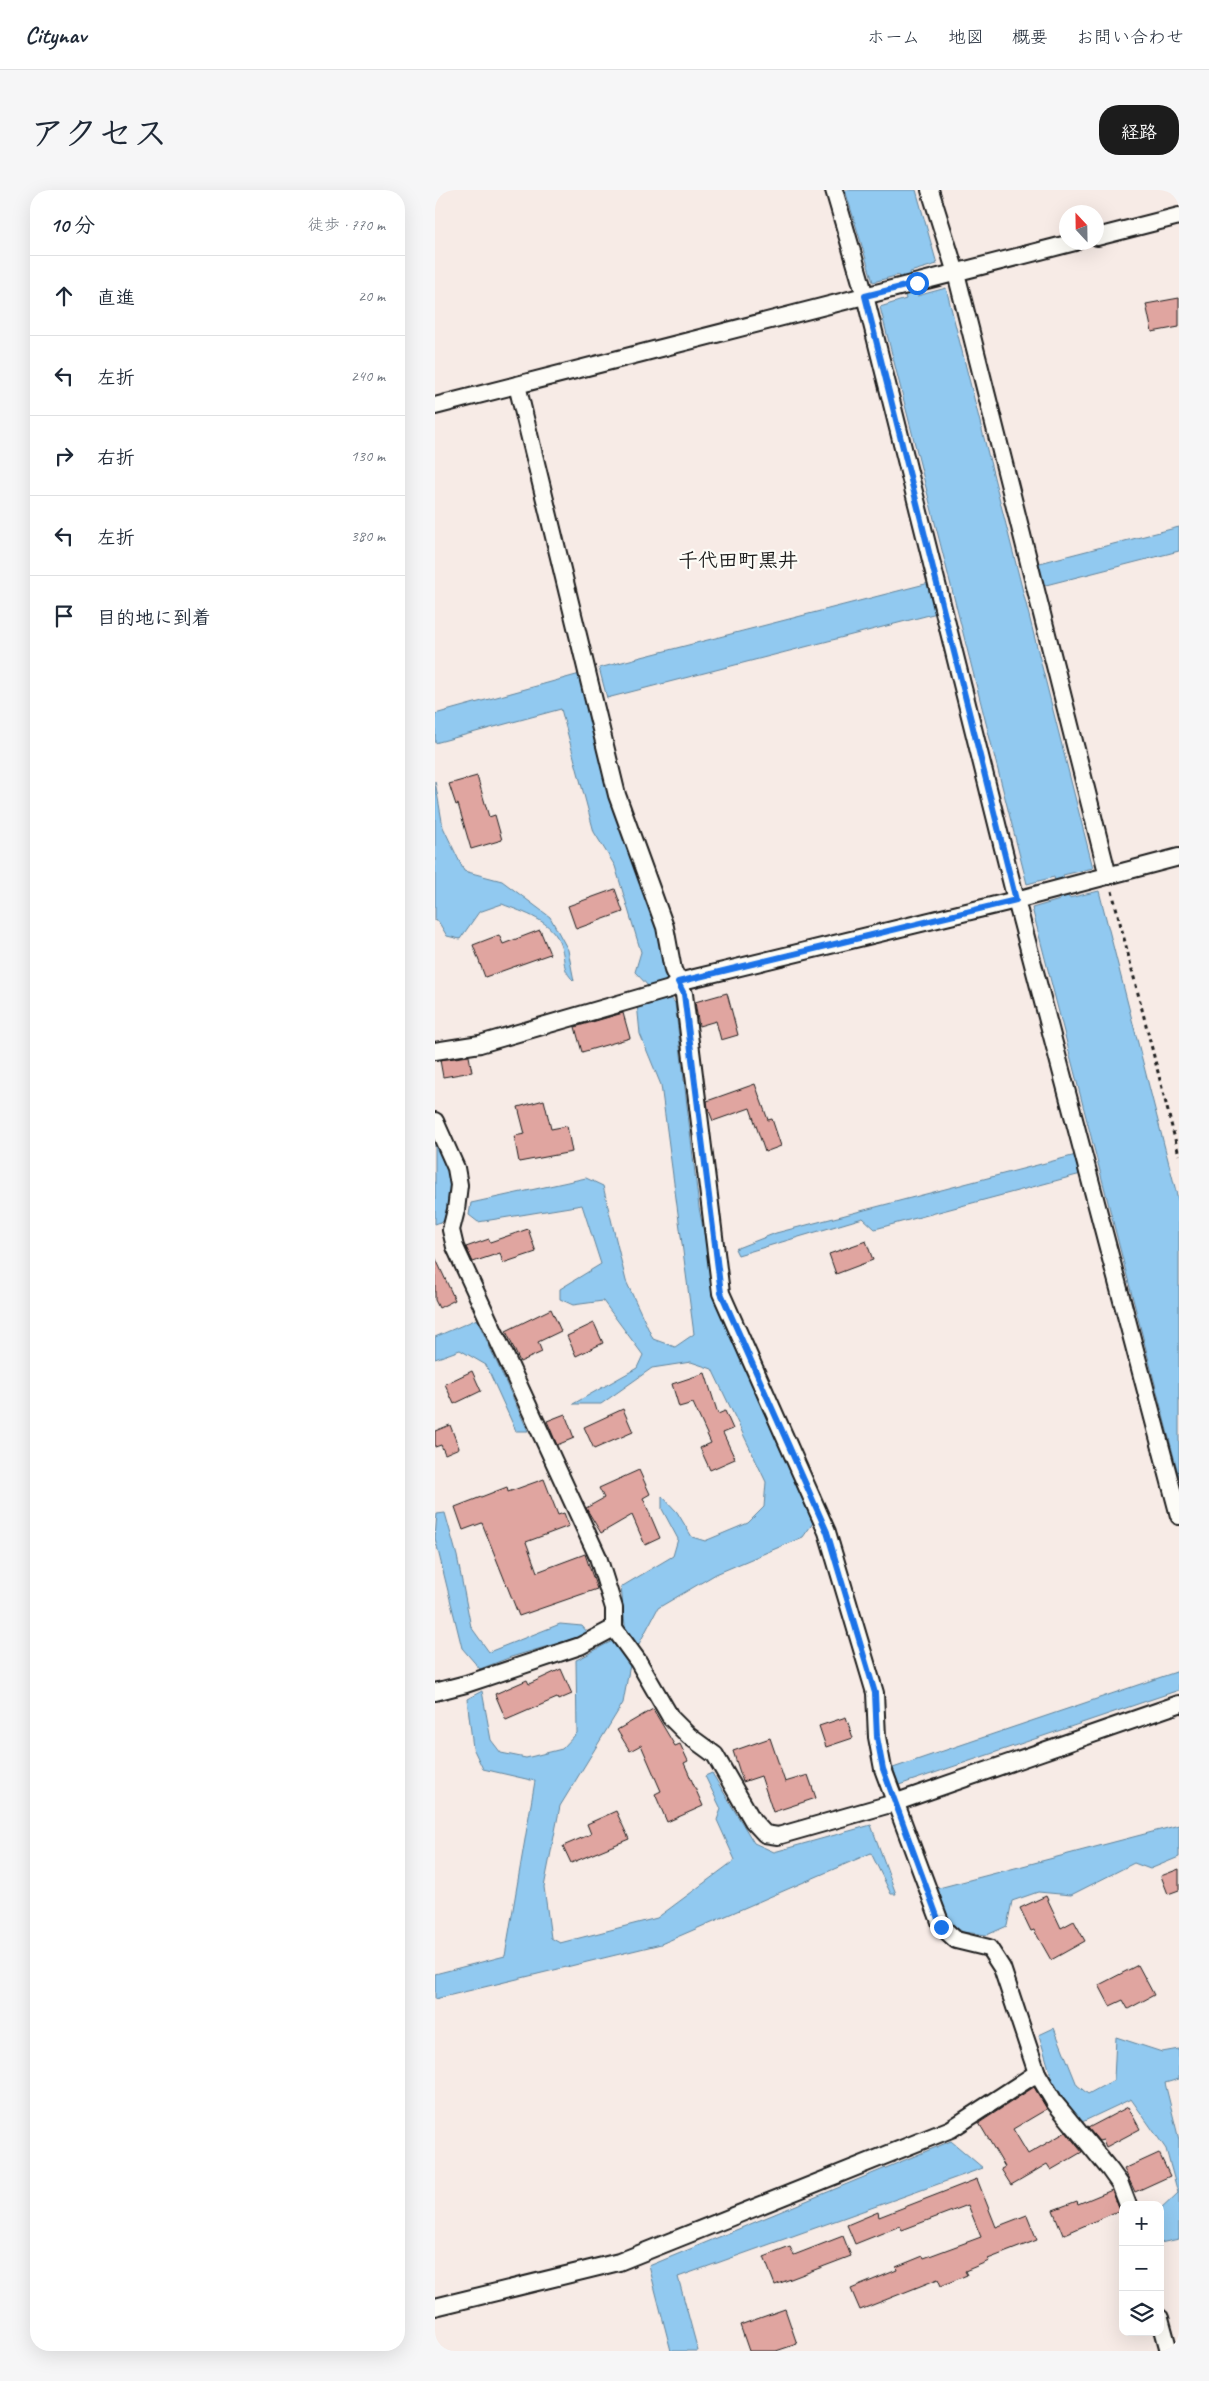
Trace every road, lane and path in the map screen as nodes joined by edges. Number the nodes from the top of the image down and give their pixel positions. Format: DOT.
graph roads {
  1 [pos="834,190"];
  2 [pos="930,190"];
  3 [pos="1179,216"];
  4 [pos="1104,235"];
  5 [pos="1059,246"];
  6 [pos="956,273"];
  7 [pos="865,296"];
  8 [pos="517,385"];
  9 [pos="435,406"];
  10 [pos="1179,857"];
  11 [pos="1108,876"];
  12 [pos="1016,900"];
  13 [pos="674,985"];
  14 [pos="435,1051"];
  15 [pos="435,1121"];
  16 [pos="1179,1154"];
  17 [pos="1179,1516"];
  18 [pos="614,1628"];
  19 [pos="435,1692"];
  20 [pos="1179,1704"];
  21 [pos="894,1803"];
  22 [pos="1037,2074"];
  23 [pos="1126,2201"];
  24 [pos="435,2307"];
  25 [pos="1164,2333"];
  26 [pos="1169,2351"];
  1 -- 7 [label="street"];
  2 -- 6 [label="street"];
  3 -- 4 [label="street"];
  5 -- 6 [label="street"];
  6 -- 7 [label="street"];
  6 -- 11 [label="street"];
  7 -- 8 [label="street"];
  7 -- 12 [label="street"];
  8 -- 9 [label="street"];
  8 -- 13 [label="street"];
  10 -- 11 [label="street"];
  11 -- 12 [label="street"];
  11 -- 16 [label="path"];
  12 -- 13 [label="street"];
  12 -- 17 [label="street"];
  13 -- 14 [label="street"];
  13 -- 21 [label="street"];
  15 -- 18 [label="street"];
  18 -- 19 [label="street"];
  18 -- 21 [label="street"];
  20 -- 21 [label="street"];
  21 -- 22 [label="street"];
  22 -- 23 [label="street"];
  22 -- 24 [label="street"];
  25 -- 26 [label="street"];
}
